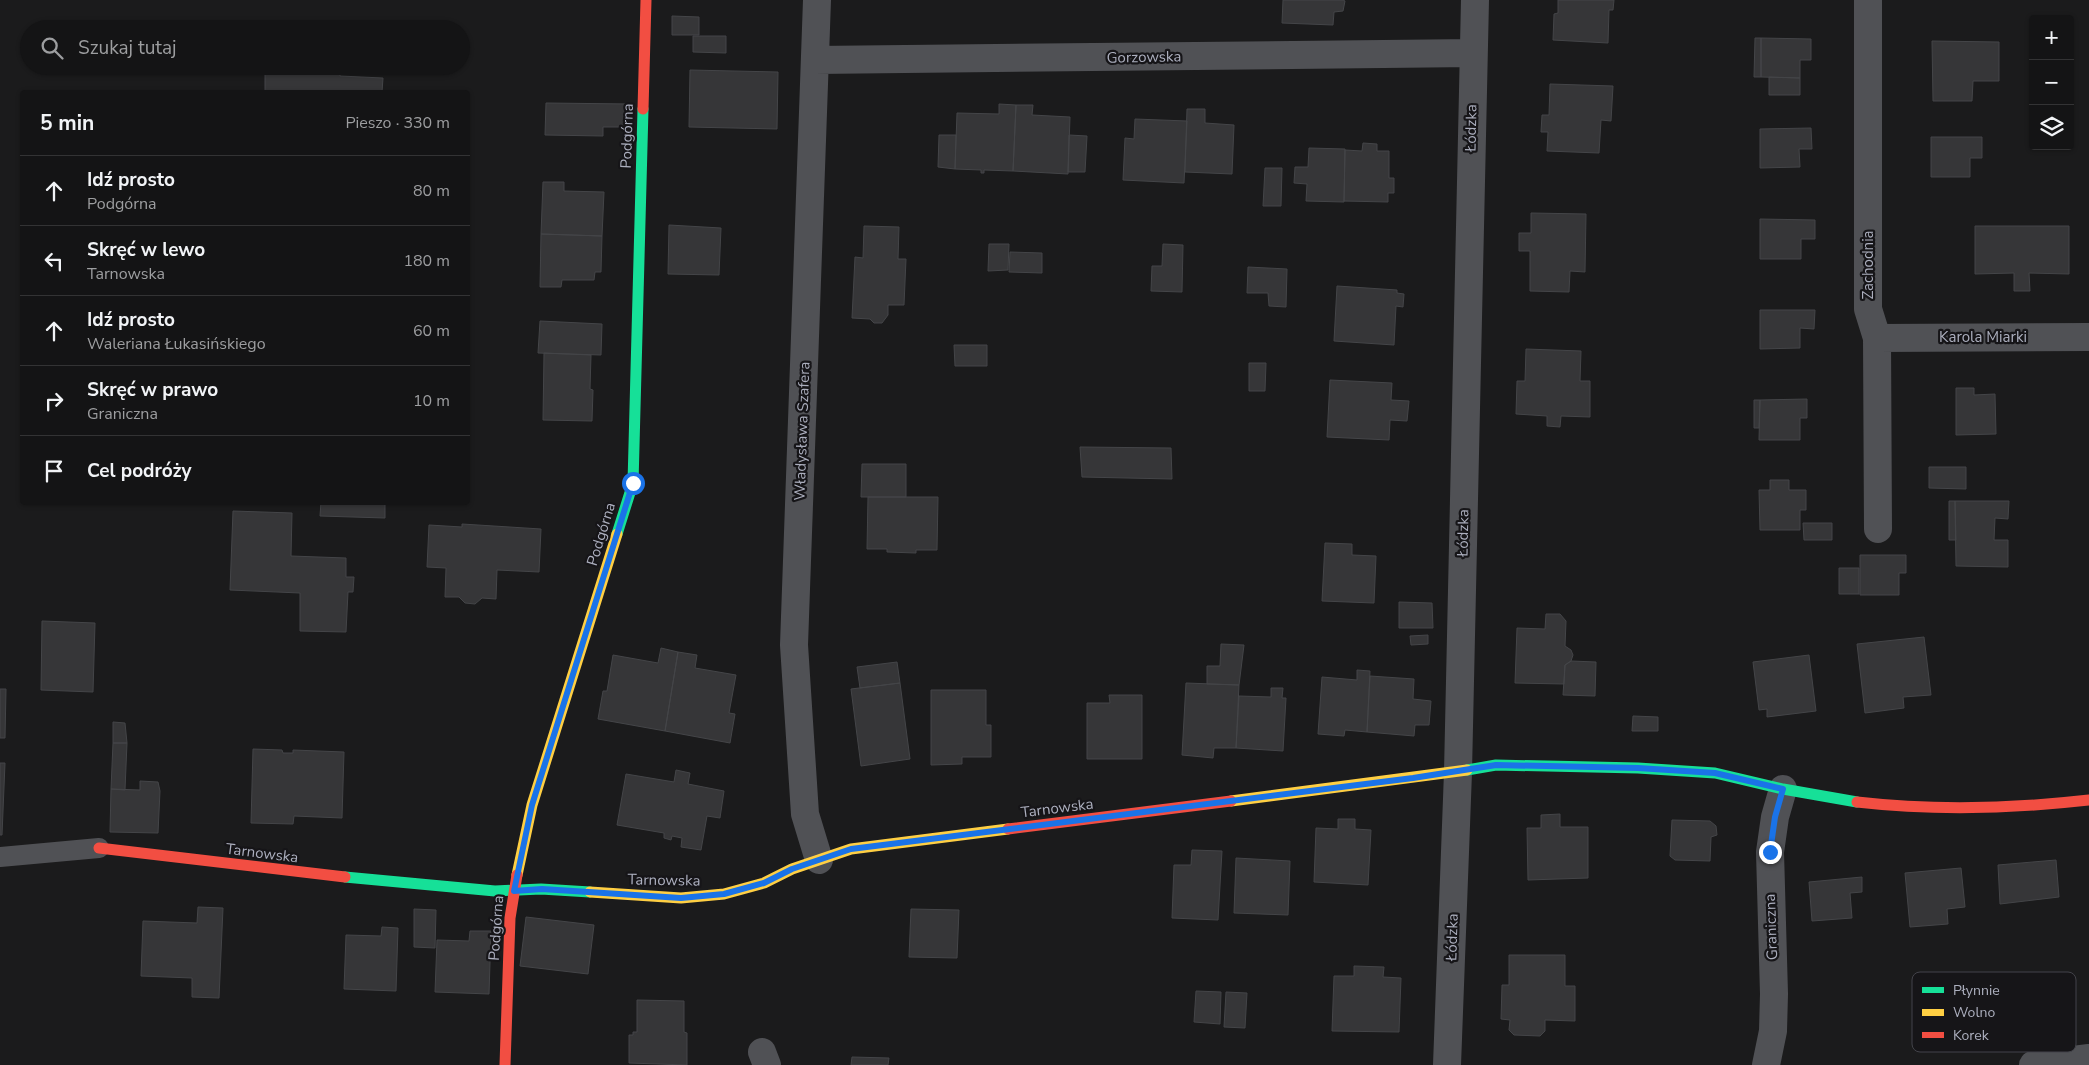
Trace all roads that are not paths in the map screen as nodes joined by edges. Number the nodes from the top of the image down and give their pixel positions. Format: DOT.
graph roads {
  1 [pos="646,0"];
  2 [pos="817,0"];
  3 [pos="1475,0"];
  4 [pos="1868,0"];
  5 [pos="1473,53"];
  6 [pos="815,60"];
  7 [pos="2089,337"];
  8 [pos="1877,338"];
  9 [pos="1878,529"];
  10 [pos="1458,772"];
  11 [pos="1783,789"];
  12 [pos="2089,800"];
  13 [pos="99,848"];
  14 [pos="0,857"];
  15 [pos="819,860"];
  16 [pos="514,891"];
  17 [pos="2089,1058"];
  18 [pos="505,1065"];
  19 [pos="1447,1065"];
  20 [pos="1770,1065"];
  21 [pos="2033,1065"];
  1 -- 16 [label="street, Podgórna"];
  2 -- 6 [label="street, Władysława Szafera"];
  3 -- 5 [label="street, Łódzka"];
  4 -- 8 [label="street, Zachodnia"];
  5 -- 6 [label="street, Gorzowska"];
  5 -- 10 [label="street, Łódzka"];
  6 -- 15 [label="street, Władysława Szafera"];
  7 -- 8 [label="street, Karola Miarki"];
  8 -- 9 [label="street, Zachodnia"];
  10 -- 11 [label="street, Tarnowska"];
  10 -- 15 [label="street, Tarnowska"];
  10 -- 19 [label="street, Łódzka"];
  11 -- 12 [label="street, Tarnowska"];
  11 -- 20 [label="street, Graniczna"];
  13 -- 14 [label="lane"];
  13 -- 16 [label="street, Tarnowska"];
  15 -- 16 [label="street, Tarnowska"];
  16 -- 18 [label="street, Podgórna"];
  17 -- 21 [label="street"];
}
